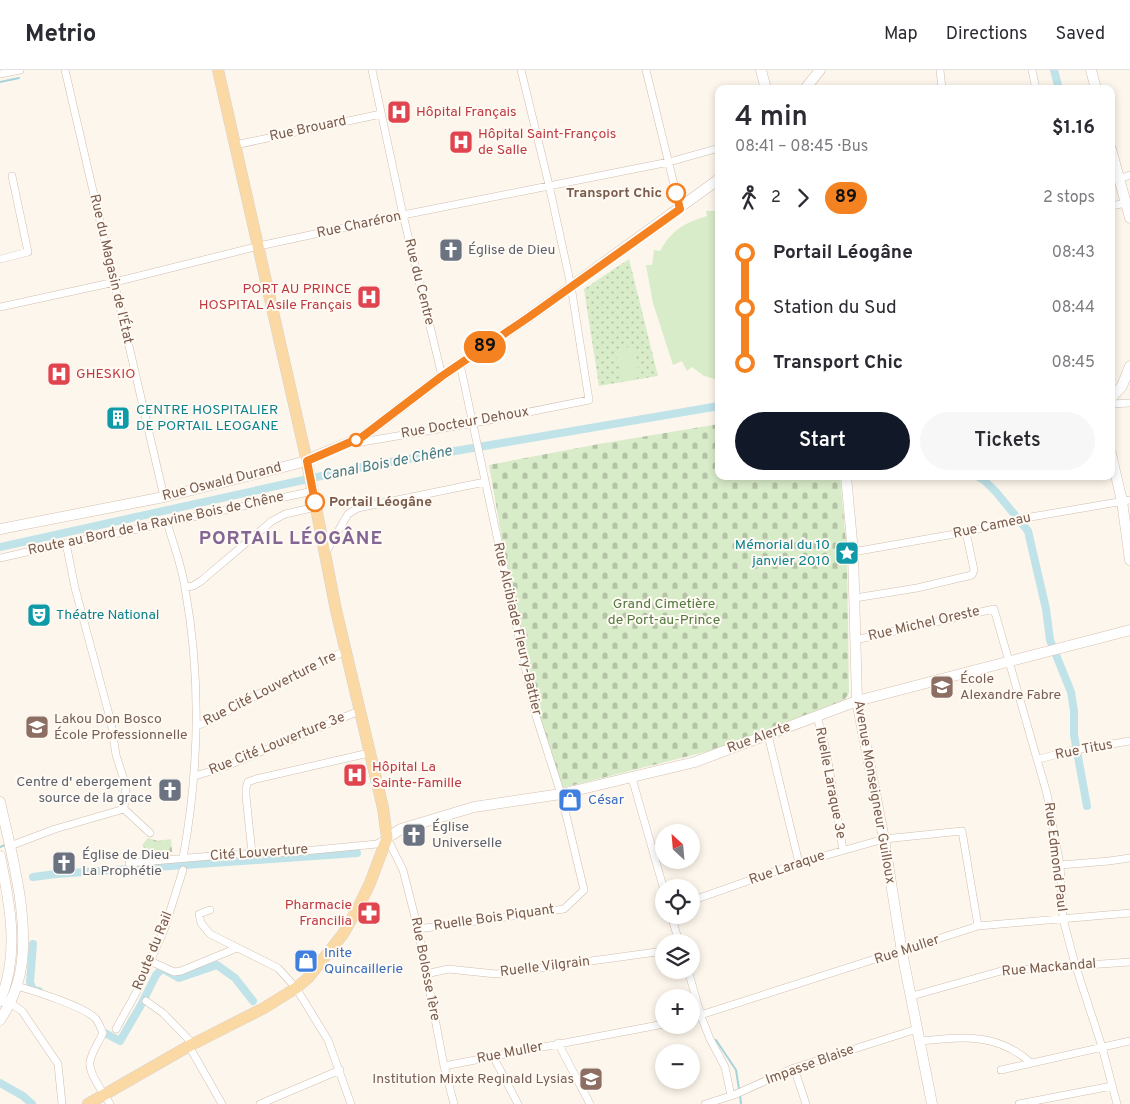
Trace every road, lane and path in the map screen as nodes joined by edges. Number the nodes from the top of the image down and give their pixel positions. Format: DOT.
graph roads {
  1 [pos="20,70"];
  2 [pos="65,70"];
  3 [pos="218,70"];
  4 [pos="372,70"];
  5 [pos="521,70"];
  6 [pos="646,70"];
  7 [pos="761,70"];
  8 [pos="820,70"];
  9 [pos="940,70"];
  10 [pos="1032,70"];
  11 [pos="1091,70"];
  12 [pos="0,74"];
  13 [pos="765,85"];
  14 [pos="808,85"];
  15 [pos="942,85"];
  16 [pos="1035,85"];
  17 [pos="1095,85"];
  18 [pos="381,114"];
  19 [pos="235,145"];
  20 [pos="715,149"];
  21 [pos="669,162"];
  22 [pos="1115,164"];
  23 [pos="1130,175"];
  24 [pos="12,176"];
  25 [pos="1119,179"];
  26 [pos="715,182"];
  27 [pos="549,185"];
  28 [pos="1126,202"];
  29 [pos="1115,205"];
  30 [pos="680,209"];
  31 [pos="403,215"];
  32 [pos="1130,218"];
  33 [pos="259,246"];
  34 [pos="1,259"];
  35 [pos="115,282"];
  36 [pos="571,286"];
  37 [pos="0,307"];
  38 [pos="460,364"];
  39 [pos="1130,366"];
  40 [pos="442,376"];
  41 [pos="1115,394"];
  42 [pos="1130,402"];
  43 [pos="1115,404"];
  44 [pos="474,423"];
  45 [pos="341,446"];
  46 [pos="307,464"];
  47 [pos="1115,466"];
  48 [pos="846,480"];
  49 [pos="485,482"];
  50 [pos="312,490"];
  51 [pos="164,497"];
  52 [pos="1126,500"];
  53 [pos="316,507"];
  54 [pos="167,522"];
  55 [pos="0,529"];
  56 [pos="966,532"];
  57 [pos="66,543"];
  58 [pos="854,552"];
  59 [pos="325,554"];
  60 [pos="0,558"];
  61 [pos="1130,560"];
  62 [pos="185,587"];
  63 [pos="855,598"];
  64 [pos="994,609"];
  65 [pos="1130,630"];
  66 [pos="855,640"];
  67 [pos="345,651"];
  68 [pos="1010,661"];
  69 [pos="856,701"];
  70 [pos="359,712"];
  71 [pos="817,716"];
  72 [pos="196,726"];
  73 [pos="768,735"];
  74 [pos="1130,741"];
  75 [pos="369,753"];
  76 [pos="1039,759"];
  77 [pos="195,776"];
  78 [pos="632,778"];
  79 [pos="561,794"];
  80 [pos="0,802"];
  81 [pos="124,809"];
  82 [pos="150,833"];
  83 [pos="387,838"];
  84 [pos="884,839"];
  85 [pos="10,846"];
  86 [pos="843,850"];
  87 [pos="252,853"];
  88 [pos="0,856"];
  89 [pos="183,858"];
  90 [pos="1130,858"];
  91 [pos="129,863"];
  92 [pos="799,863"];
  93 [pos="1060,865"];
  94 [pos="183,870"];
  95 [pos="661,879"];
  96 [pos="3,885"];
  97 [pos="700,898"];
  98 [pos="210,910"];
  99 [pos="1130,913"];
  100 [pos="1063,919"];
  101 [pos="978,926"];
  102 [pos="418,929"];
  103 [pos="237,948"];
  104 [pos="902,952"];
  105 [pos="655,953"];
  106 [pos="150,961"];
  107 [pos="1130,962"];
  108 [pos="1074,964"];
  109 [pos="426,974"];
  110 [pos="691,979"];
  111 [pos="17,986"];
  112 [pos="296,988"];
  113 [pos="912,996"];
  114 [pos="146,1001"];
  115 [pos="5,1002"];
  116 [pos="702,1016"];
  117 [pos="0,1020"];
  118 [pos="655,1026"];
  119 [pos="116,1029"];
  120 [pos="917,1029"];
  121 [pos="920,1041"];
  122 [pos="1130,1041"];
  123 [pos="558,1043"];
  124 [pos="191,1045"];
  125 [pos="1102,1047"];
  126 [pos="493,1056"];
  127 [pos="1031,1063"];
  128 [pos="444,1066"];
  129 [pos="794,1068"];
  130 [pos="340,1070"];
  131 [pos="1001,1070"];
  132 [pos="1112,1086"];
  133 [pos="104,1094"];
  134 [pos="731,1096"];
  135 [pos="62,1104"];
  136 [pos="88,1104"];
  137 [pos="110,1104"];
  138 [pos="222,1104"];
  139 [pos="260,1104"];
  140 [pos="351,1104"];
  141 [pos="454,1104"];
  142 [pos="518,1104"];
  143 [pos="590,1104"];
  144 [pos="705,1104"];
  145 [pos="806,1104"];
  146 [pos="932,1104"];
  147 [pos="1018,1104"];
  148 [pos="1117,1104"];
  1 -- 12 [label="street"];
  2 -- 35 [label="street, Rue du Magasin de l'État"];
  3 -- 19 [label="main road"];
  4 -- 18 [label="street, Rue du Centre"];
  5 -- 27 [label="street"];
  6 -- 21 [label="street"];
  7 -- 13 [label="street"];
  8 -- 14 [label="street"];
  9 -- 15 [label="street"];
  10 -- 16 [label="street"];
  11 -- 17 [label="street"];
  18 -- 19 [label="street, Rue Brouard"];
  18 -- 31 [label="street, Rue du Centre"];
  19 -- 33 [label="main road"];
  20 -- 21 [label="street, Rue Charéron"];
  21 -- 27 [label="street, Rue Charéron"];
  21 -- 30 [label="street"];
  22 -- 25 [label="street"];
  23 -- 25 [label="street"];
  24 -- 34 [label="street"];
  25 -- 28 [label="street"];
  26 -- 30 [label="street, Rue Oswald Durand"];
  27 -- 31 [label="street, Rue Charéron"];
  27 -- 36 [label="street"];
  28 -- 29 [label="street"];
  28 -- 32 [label="street"];
  30 -- 36 [label="street, Rue Oswald Durand"];
  31 -- 33 [label="street, Rue Charéron"];
  31 -- 40 [label="street, Rue du Centre"];
  33 -- 35 [label="street, Rue Charéron"];
  33 -- 46 [label="main road"];
  35 -- 37 [label="street, Rue Charéron"];
  35 -- 51 [label="street, Rue du Magasin de l'État"];
  36 -- 38 [label="street, Rue Oswald Durand"];
  36 -- 44 [label="street, Rue Docteur Dehoux"];
  38 -- 40 [label="street, Rue Oswald Durand"];
  38 -- 44 [label="street, Rue Alcibiade Fleury-Battier"];
  39 -- 41 [label="street"];
  40 -- 45 [label="street, Rue Oswald Durand"];
  42 -- 43 [label="street"];
  44 -- 45 [label="street, Rue Docteur Dehoux"];
  44 -- 49 [label="street, Rue Alcibiade Fleury-Battier"];
  45 -- 46 [label="street, Rue Oswald Durand"];
  46 -- 50 [label="main road"];
  46 -- 51 [label="street, Rue Oswald Durand"];
  47 -- 52 [label="street"];
  48 -- 58 [label="street, Avenue Monseigneur Guilloux"];
  49 -- 59 [label="street"];
  49 -- 79 [label="street, Rue Alcibiade Fleury-Battier"];
  50 -- 53 [label="main road"];
  50 -- 54 [label="street, Route au Bord de la Ravine Bois de Chêne"];
  51 -- 55 [label="street, Rue Oswald Durand"];
  52 -- 56 [label="street, Rue Cameau"];
  52 -- 61 [label="street"];
  53 -- 59 [label="main road"];
  53 -- 62 [label="street"];
  54 -- 57 [label="street, Route au Bord de la Ravine Bois de Chêne"];
  54 -- 62 [label="street"];
  56 -- 58 [label="street, Rue Cameau"];
  56 -- 63 [label="street"];
  57 -- 60 [label="street, Route au Bord de la Ravine Bois de Chêne"];
  57 -- 81 [label="street"];
  58 -- 63 [label="street, Avenue Monseigneur Guilloux"];
  59 -- 67 [label="main road"];
  62 -- 72 [label="street"];
  63 -- 66 [label="street, Avenue Monseigneur Guilloux"];
  64 -- 66 [label="street, Rue Michel Oreste"];
  64 -- 68 [label="street, Rue Edmond Paul"];
  65 -- 68 [label="street, Rue Alerte"];
  66 -- 69 [label="street, Avenue Monseigneur Guilloux"];
  67 -- 70 [label="main road"];
  67 -- 72 [label="street, Rue Cité Louverture 1re"];
  68 -- 69 [label="street, Rue Alerte"];
  68 -- 76 [label="street, Rue Edmond Paul"];
  69 -- 71 [label="street, Rue Alerte"];
  69 -- 84 [label="street, Avenue Monseigneur Guilloux"];
  70 -- 75 [label="main road"];
  70 -- 77 [label="street, Rue Cité Louverture 3e"];
  71 -- 73 [label="street, Rue Alerte"];
  71 -- 86 [label="street, Ruelle Laraque 3e"];
  72 -- 77 [label="street"];
  73 -- 78 [label="street, Rue Alerte"];
  73 -- 92 [label="street"];
  74 -- 76 [label="street, Rue Titus"];
  75 -- 83 [label="main road"];
  75 -- 87 [label="street"];
  76 -- 93 [label="street, Rue Edmond Paul"];
  77 -- 89 [label="street"];
  78 -- 79 [label="street, Rue Alerte"];
  78 -- 95 [label="street"];
  79 -- 83 [label="street, Rue Alerte"];
  79 -- 102 [label="street, Ruelle Bois Piquant"];
  80 -- 85 [label="street"];
  81 -- 82 [label="street"];
  81 -- 85 [label="street"];
  83 -- 87 [label="street, Cité Louverture"];
  83 -- 102 [label="street, Rue Bolosse 1ère"];
  83 -- 112 [label="main road"];
  84 -- 86 [label="street, Rue Laraque"];
  84 -- 101 [label="street, Rue Laraque"];
  84 -- 104 [label="street, Avenue Monseigneur Guilloux"];
  85 -- 111 [label="street"];
  86 -- 92 [label="street, Rue Laraque"];
  87 -- 89 [label="street, Cité Louverture"];
  88 -- 96 [label="street"];
  89 -- 91 [label="street, Cité Louverture"];
  90 -- 93 [label="street"];
  92 -- 97 [label="street, Rue Laraque"];
  93 -- 100 [label="street, Rue Edmond Paul"];
  94 -- 106 [label="street, Route du Rail"];
  96 -- 115 [label="street"];
  98 -- 103 [label="street"];
  99 -- 100 [label="street, Rue Muller"];
  100 -- 101 [label="street, Rue Muller"];
  100 -- 108 [label="street, Rue Edmond Paul"];
  101 -- 104 [label="street, Rue Muller"];
  102 -- 109 [label="street, Rue Bolosse 1ère"];
  103 -- 106 [label="street"];
  103 -- 112 [label="street"];
  104 -- 113 [label="street, Avenue Monseigneur Guilloux"];
  104 -- 116 [label="street, Rue Muller"];
  105 -- 109 [label="street, Ruelle Vilgrain"];
  106 -- 119 [label="street, Route du Rail"];
  107 -- 108 [label="street, Rue Mackandal"];
  108 -- 113 [label="street, Rue Mackandal"];
  108 -- 125 [label="street, Rue Edmond Paul"];
  109 -- 128 [label="street, Rue Bolosse 1ère"];
  110 -- 116 [label="street"];
  111 -- 115 [label="street"];
  111 -- 133 [label="street"];
  112 -- 124 [label="main road"];
  112 -- 130 [label="street"];
  113 -- 120 [label="street, Avenue Monseigneur Guilloux"];
  114 -- 124 [label="street"];
  115 -- 117 [label="street"];
  115 -- 135 [label="street"];
  116 -- 134 [label="street"];
  118 -- 123 [label="street, Rue Muller"];
  120 -- 121 [label="street, Avenue Monseigneur Guilloux"];
  120 -- 129 [label="street, Impasse Blaise"];
  121 -- 127 [label="street"];
  121 -- 146 [label="street, Avenue Monseigneur Guilloux"];
  122 -- 125 [label="street"];
  123 -- 126 [label="street, Rue Muller"];
  123 -- 143 [label="street"];
  124 -- 133 [label="main road"];
  124 -- 138 [label="street"];
  125 -- 127 [label="street"];
  125 -- 132 [label="street, Rue Edmond Paul"];
  126 -- 128 [label="street, Rue Muller"];
  126 -- 142 [label="street"];
  127 -- 131 [label="street"];
  128 -- 141 [label="street, Rue Bolosse 1ère"];
  129 -- 134 [label="street, Impasse Blaise"];
  129 -- 145 [label="street"];
  130 -- 139 [label="street"];
  130 -- 140 [label="street"];
  132 -- 147 [label="street"];
  132 -- 148 [label="street, Rue Edmond Paul"];
  133 -- 136 [label="main road"];
  133 -- 137 [label="street"];
  134 -- 144 [label="street, Impasse Blaise"];
}
